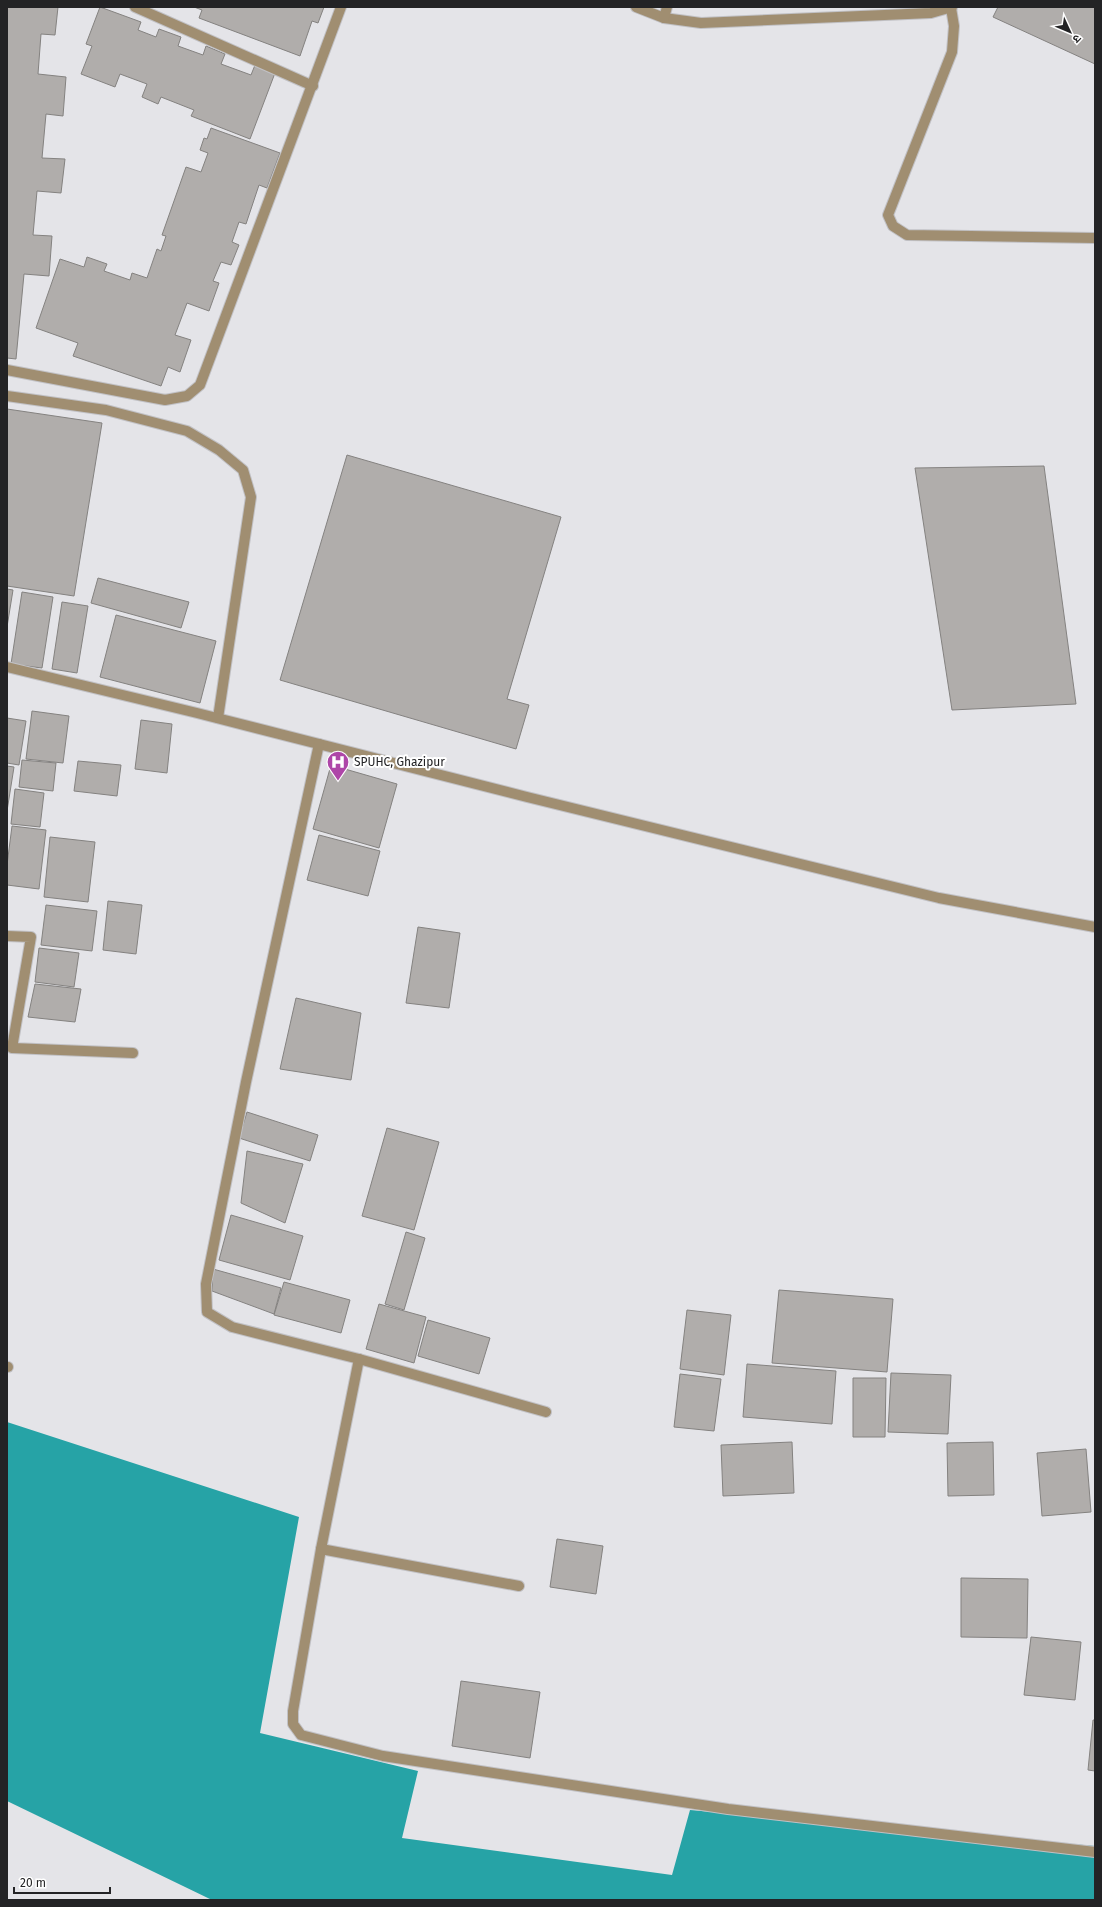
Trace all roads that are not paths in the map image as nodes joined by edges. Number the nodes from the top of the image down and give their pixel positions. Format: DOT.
graph roads {
  1 [pos="135,7"];
  2 [pos="341,7"];
  3 [pos="636,7"];
  4 [pos="666,7"];
  5 [pos="951,8"];
  6 [pos="664,18"];
  7 [pos="313,86"];
  8 [pos="1095,238"];
  9 [pos="7,370"];
  10 [pos="7,396"];
  11 [pos="7,667"];
  12 [pos="218,718"];
  13 [pos="319,744"];
  14 [pos="1095,927"];
  15 [pos="7,936"];
  16 [pos="133,1053"];
  17 [pos="359,1359"];
  18 [pos="546,1412"];
  19 [pos="321,1549"];
  20 [pos="519,1586"];
  21 [pos="1095,1852"];
  1 -- 7 [label="street"];
  2 -- 7 [label="street"];
  3 -- 6 [label="street"];
  4 -- 6 [label="street"];
  5 -- 6 [label="street"];
  5 -- 8 [label="street"];
  7 -- 9 [label="street"];
  10 -- 12 [label="street"];
  11 -- 12 [label="street"];
  12 -- 13 [label="street"];
  13 -- 14 [label="street"];
  13 -- 17 [label="street"];
  15 -- 16 [label="street"];
  17 -- 18 [label="street"];
  17 -- 19 [label="street"];
  19 -- 20 [label="street"];
  19 -- 21 [label="street"];
}
